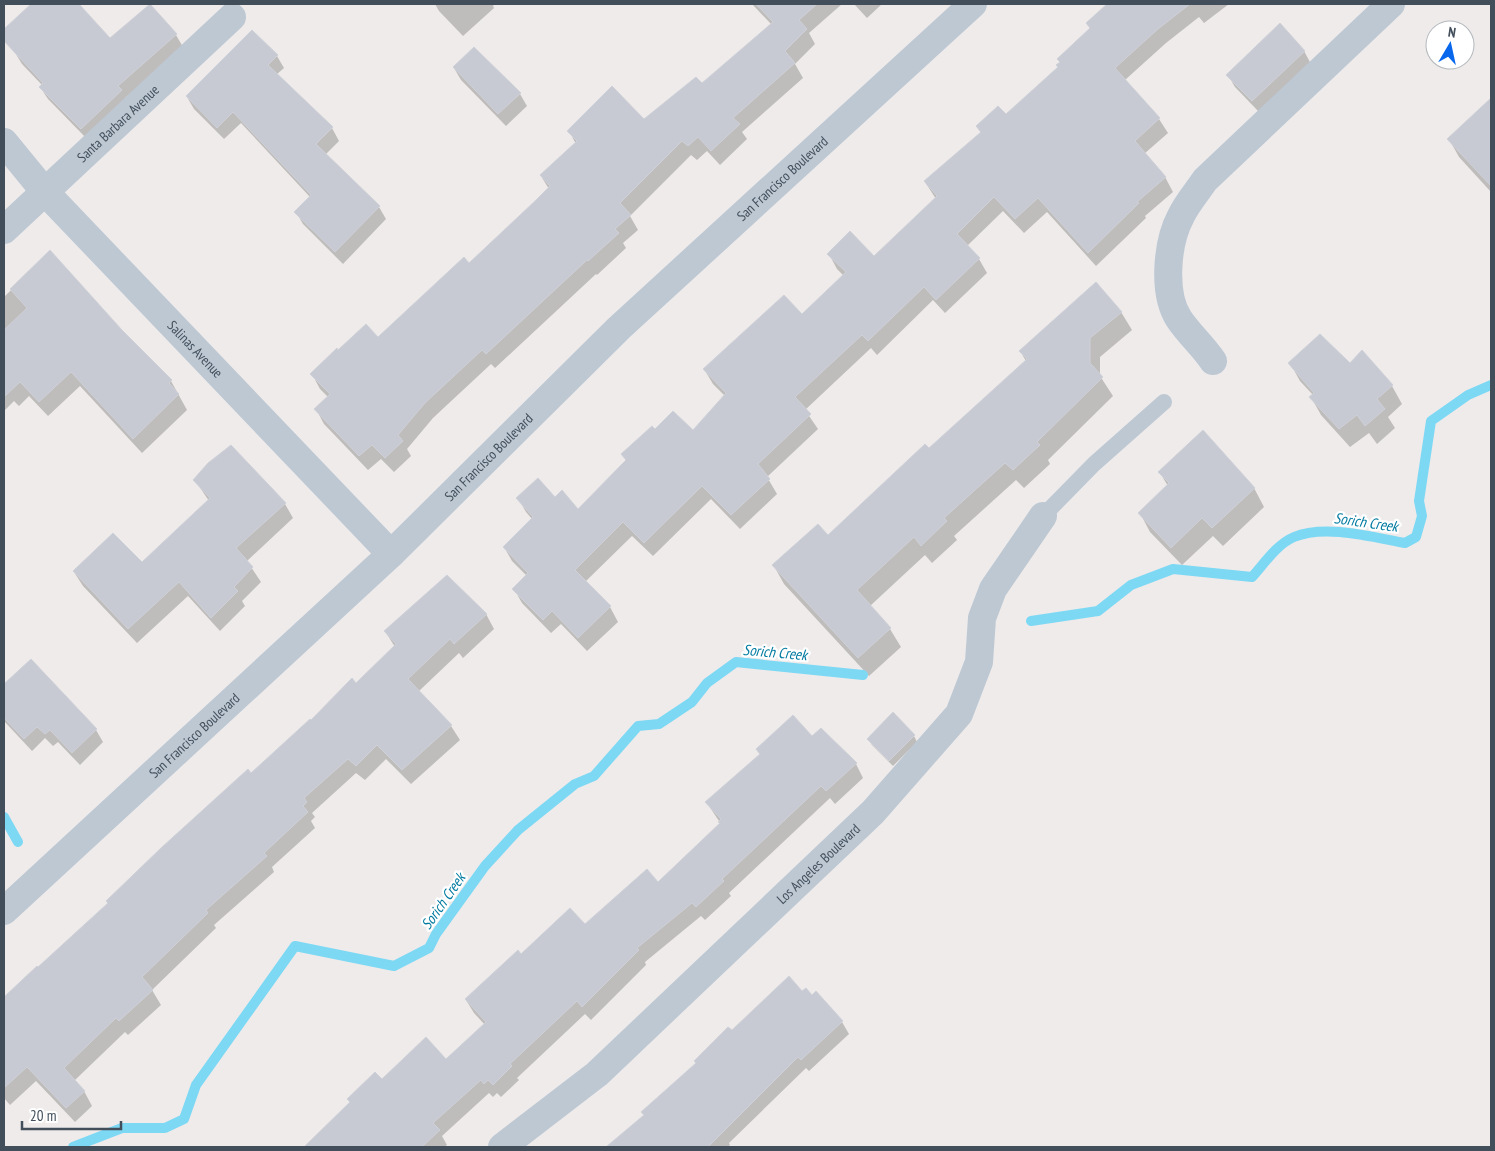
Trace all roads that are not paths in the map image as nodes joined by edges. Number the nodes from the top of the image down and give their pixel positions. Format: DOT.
graph roads {
  1 [pos="973,4"];
  2 [pos="1391,4"];
  3 [pos="232,17"];
  4 [pos="4,142"];
  5 [pos="45,192"];
  6 [pos="4,230"];
  7 [pos="1213,361"];
  8 [pos="1164,402"];
  9 [pos="1043,516"];
  10 [pos="391,554"];
  11 [pos="4,911"];
  12 [pos="502,1147"];
  1 -- 10 [label="street, San Francisco Boulevard"];
  2 -- 7 [label="street"];
  3 -- 5 [label="street, Santa Barbara Avenue"];
  4 -- 5 [label="street, Salinas Avenue"];
  5 -- 6 [label="street, Santa Barbara Avenue"];
  5 -- 10 [label="street, Salinas Avenue"];
  8 -- 9 [label="lane"];
  9 -- 12 [label="street, Los Angeles Boulevard"];
  10 -- 11 [label="street, San Francisco Boulevard"];
}
